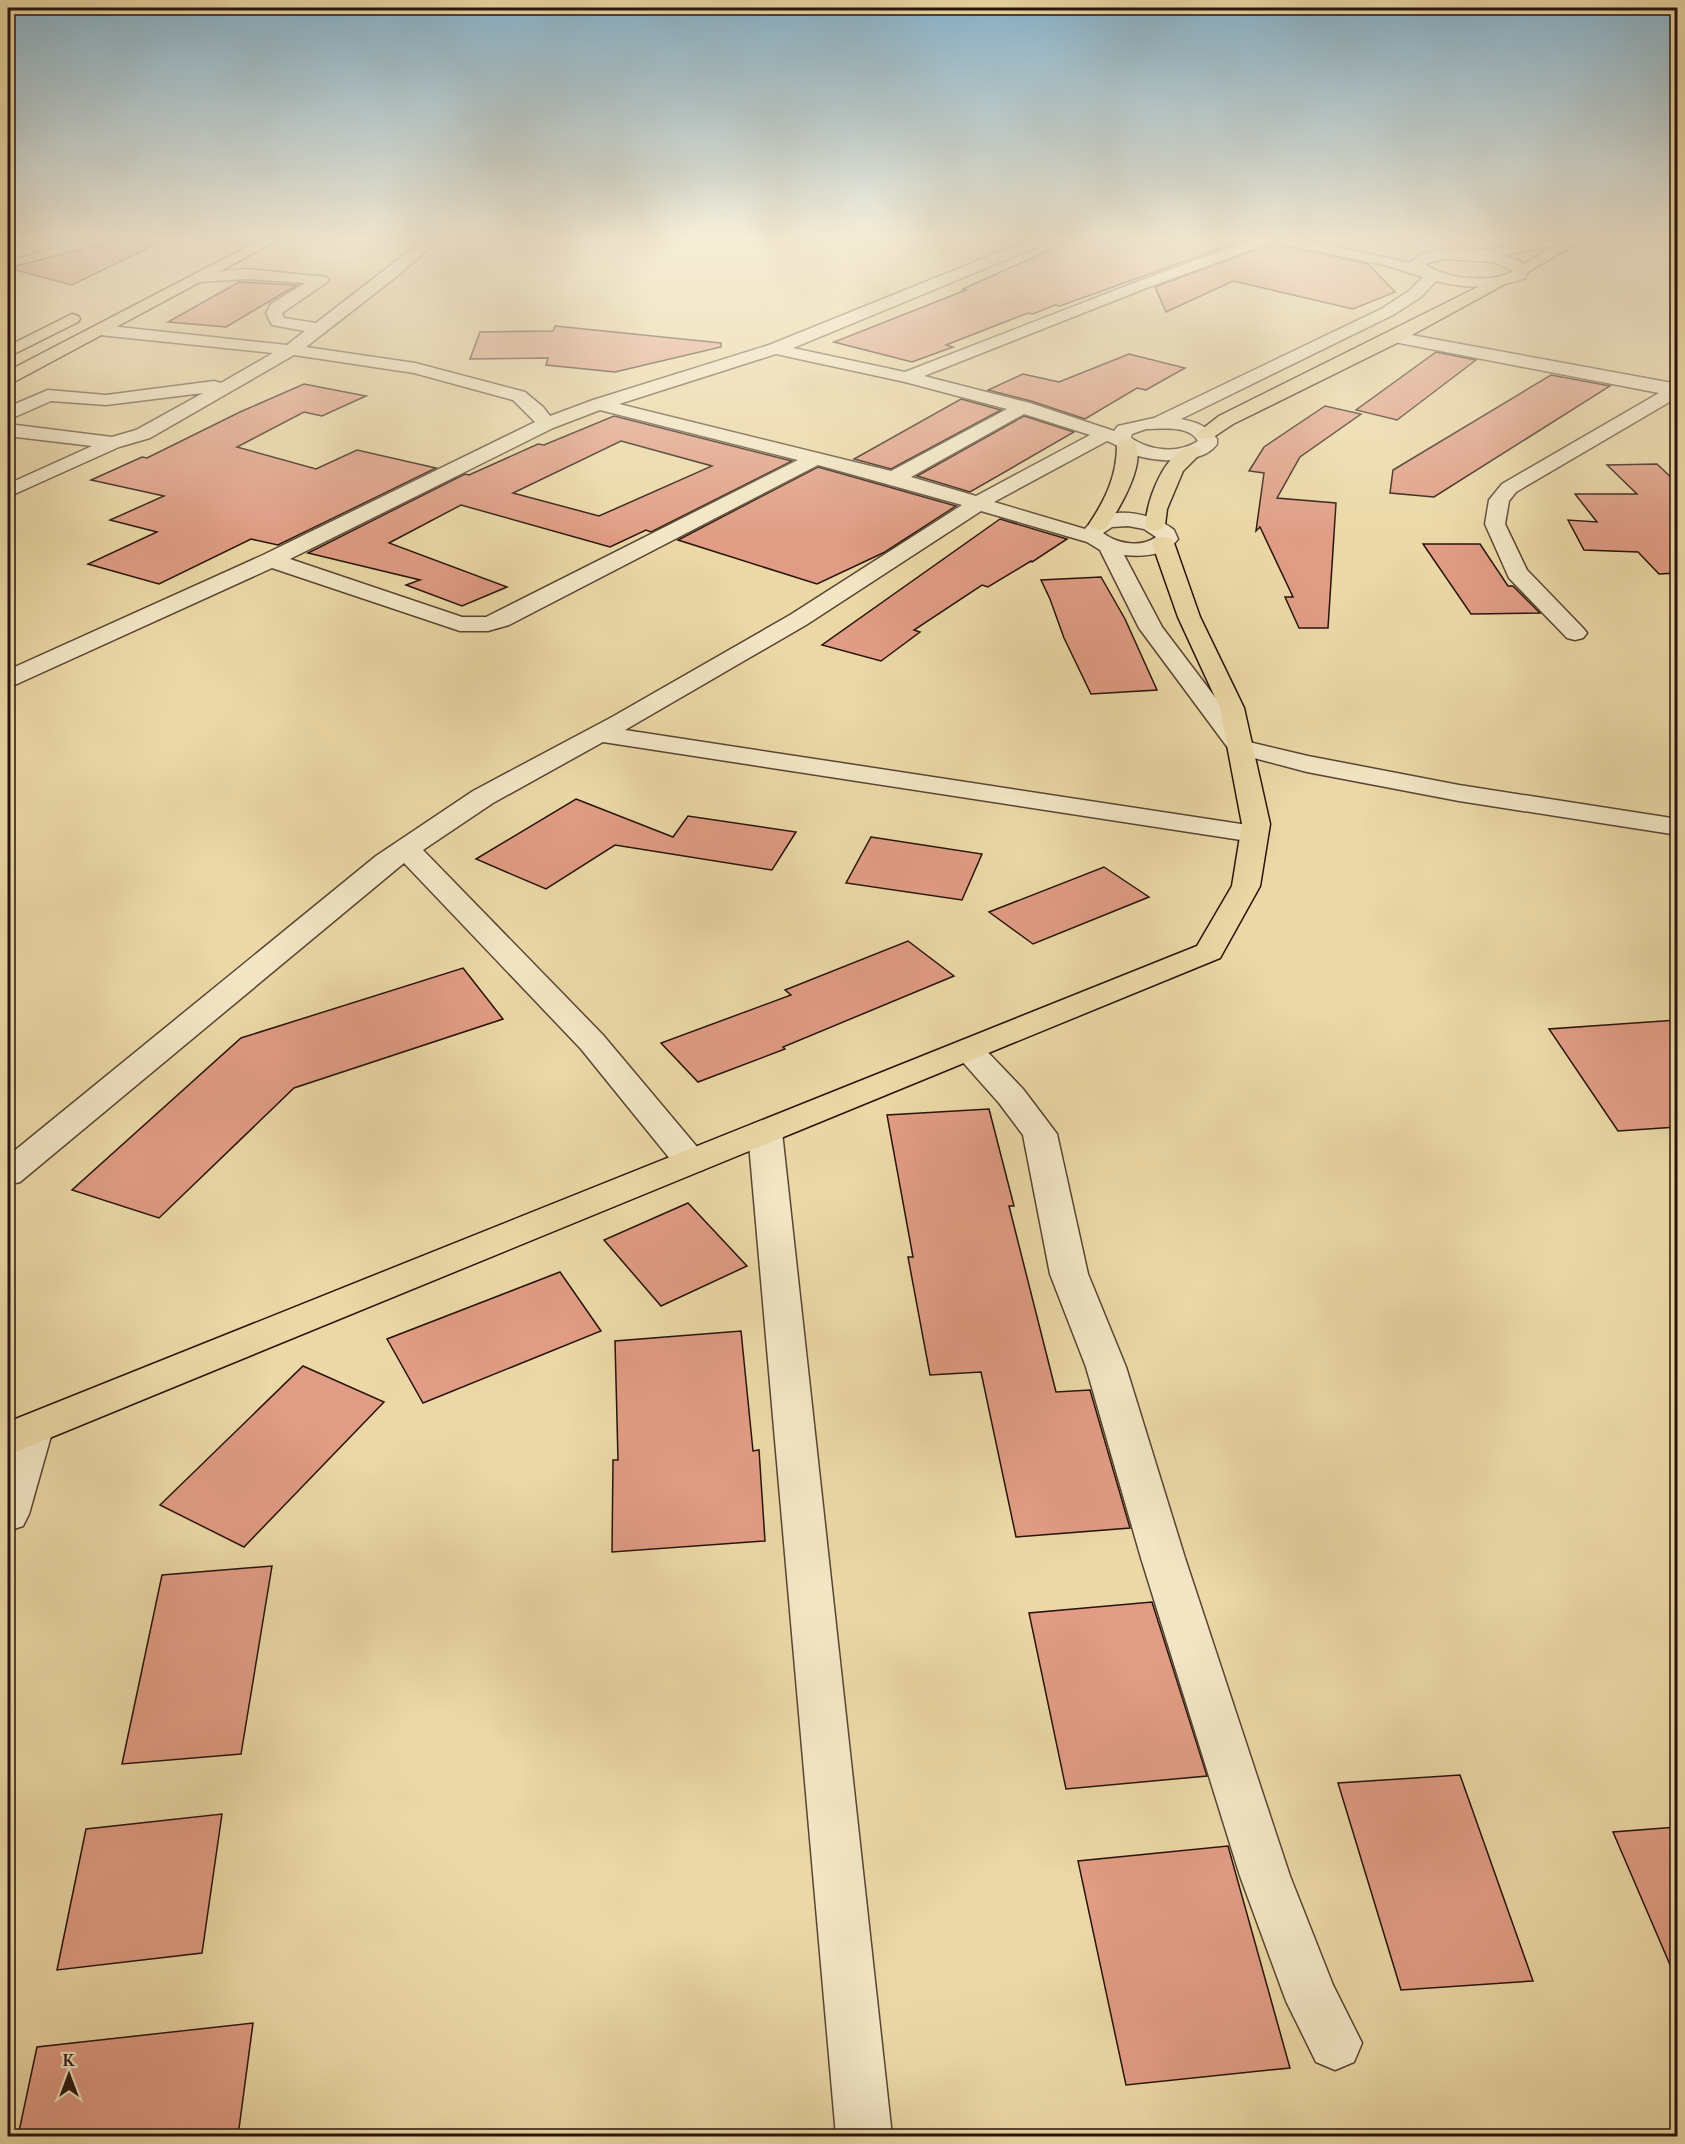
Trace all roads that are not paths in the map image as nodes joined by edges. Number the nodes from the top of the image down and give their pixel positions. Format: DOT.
graph roads {
  1 [pos="31,340"];
  2 [pos="81,340"];
  3 [pos="196,340"];
  4 [pos="305,340"];
  5 [pos="799,340"];
  6 [pos="1000,340"];
  7 [pos="1329,340"];
  8 [pos="1389,340"];
  9 [pos="1411,340"];
  10 [pos="291,350"];
  11 [pos="775,350"];
  12 [pos="8,352"];
  13 [pos="907,376"];
  14 [pos="8,378"];
  15 [pos="230,384"];
  16 [pos="1675,389"];
  17 [pos="599,404"];
  18 [pos="1024,407"];
  19 [pos="8,414"];
  20 [pos="1158,423"];
  21 [pos="546,424"];
  22 [pos="8,432"];
  23 [pos="1205,434"];
  24 [pos="1118,440"];
  25 [pos="113,443"];
  26 [pos="1192,452"];
  27 [pos="816,458"];
  28 [pos="894,478"];
  29 [pos="8,491"];
  30 [pos="980,503"];
  31 [pos="1159,534"];
  32 [pos="1101,536"];
  33 [pos="272,560"];
  34 [pos="1575,633"];
  35 [pos="8,679"];
  36 [pos="600,734"];
  37 [pos="1240,747"];
  38 [pos="1677,827"];
  39 [pos="1254,834"];
  40 [pos="406,849"];
  41 [pos="968,1050"];
  42 [pos="765,1132"];
  43 [pos="691,1162"];
  44 [pos="8,1174"];
  45 [pos="20,1434"];
  46 [pos="8,1514"];
  47 [pos="1335,2043"];
  48 [pos="864,2136"];
  1 -- 12 [label="main road"];
  2 -- 14 [label="main road"];
  3 -- 10 [label="street"];
  4 -- 10 [label="street"];
  5 -- 11 [label="street"];
  6 -- 13 [label="street"];
  7 -- 20 [label="street"];
  8 -- 23 [label="main road"];
  9 -- 16 [label="street"];
  10 -- 15 [label="street"];
  10 -- 21 [label="street"];
  11 -- 13 [label="street"];
  11 -- 17 [label="street"];
  13 -- 18 [label="street"];
  15 -- 19 [label="street"];
  15 -- 25 [label="street"];
  16 -- 34 [label="street"];
  17 -- 21 [label="street"];
  17 -- 27 [label="street"];
  18 -- 24 [label="street"];
  18 -- 28 [label="street"];
  20 -- 23 [label="street"];
  20 -- 24 [label="street"];
  21 -- 33 [label="street"];
  22 -- 25 [label="street"];
  23 -- 26 [label="street"];
  24 -- 26 [label="street"];
  24 -- 30 [label="street"];
  24 -- 32 [label="main road"];
  25 -- 29 [label="street"];
  26 -- 31 [label="main road"];
  27 -- 28 [label="street"];
  27 -- 33 [label="street"];
  28 -- 30 [label="street"];
  30 -- 32 [label="street"];
  30 -- 36 [label="street"];
  31 -- 32 [label="street"];
  31 -- 32 [label="street"];
  31 -- 37 [label="main road"];
  32 -- 37 [label="street"];
  33 -- 35 [label="street"];
  36 -- 39 [label="street"];
  36 -- 40 [label="street"];
  37 -- 38 [label="street"];
  37 -- 39 [label="main road"];
  39 -- 41 [label="main road"];
  40 -- 43 [label="street"];
  40 -- 44 [label="street"];
  41 -- 42 [label="main road"];
  41 -- 47 [label="street"];
  42 -- 43 [label="main road"];
  42 -- 48 [label="street"];
  43 -- 45 [label="main road"];
  45 -- 46 [label="street"];
}
